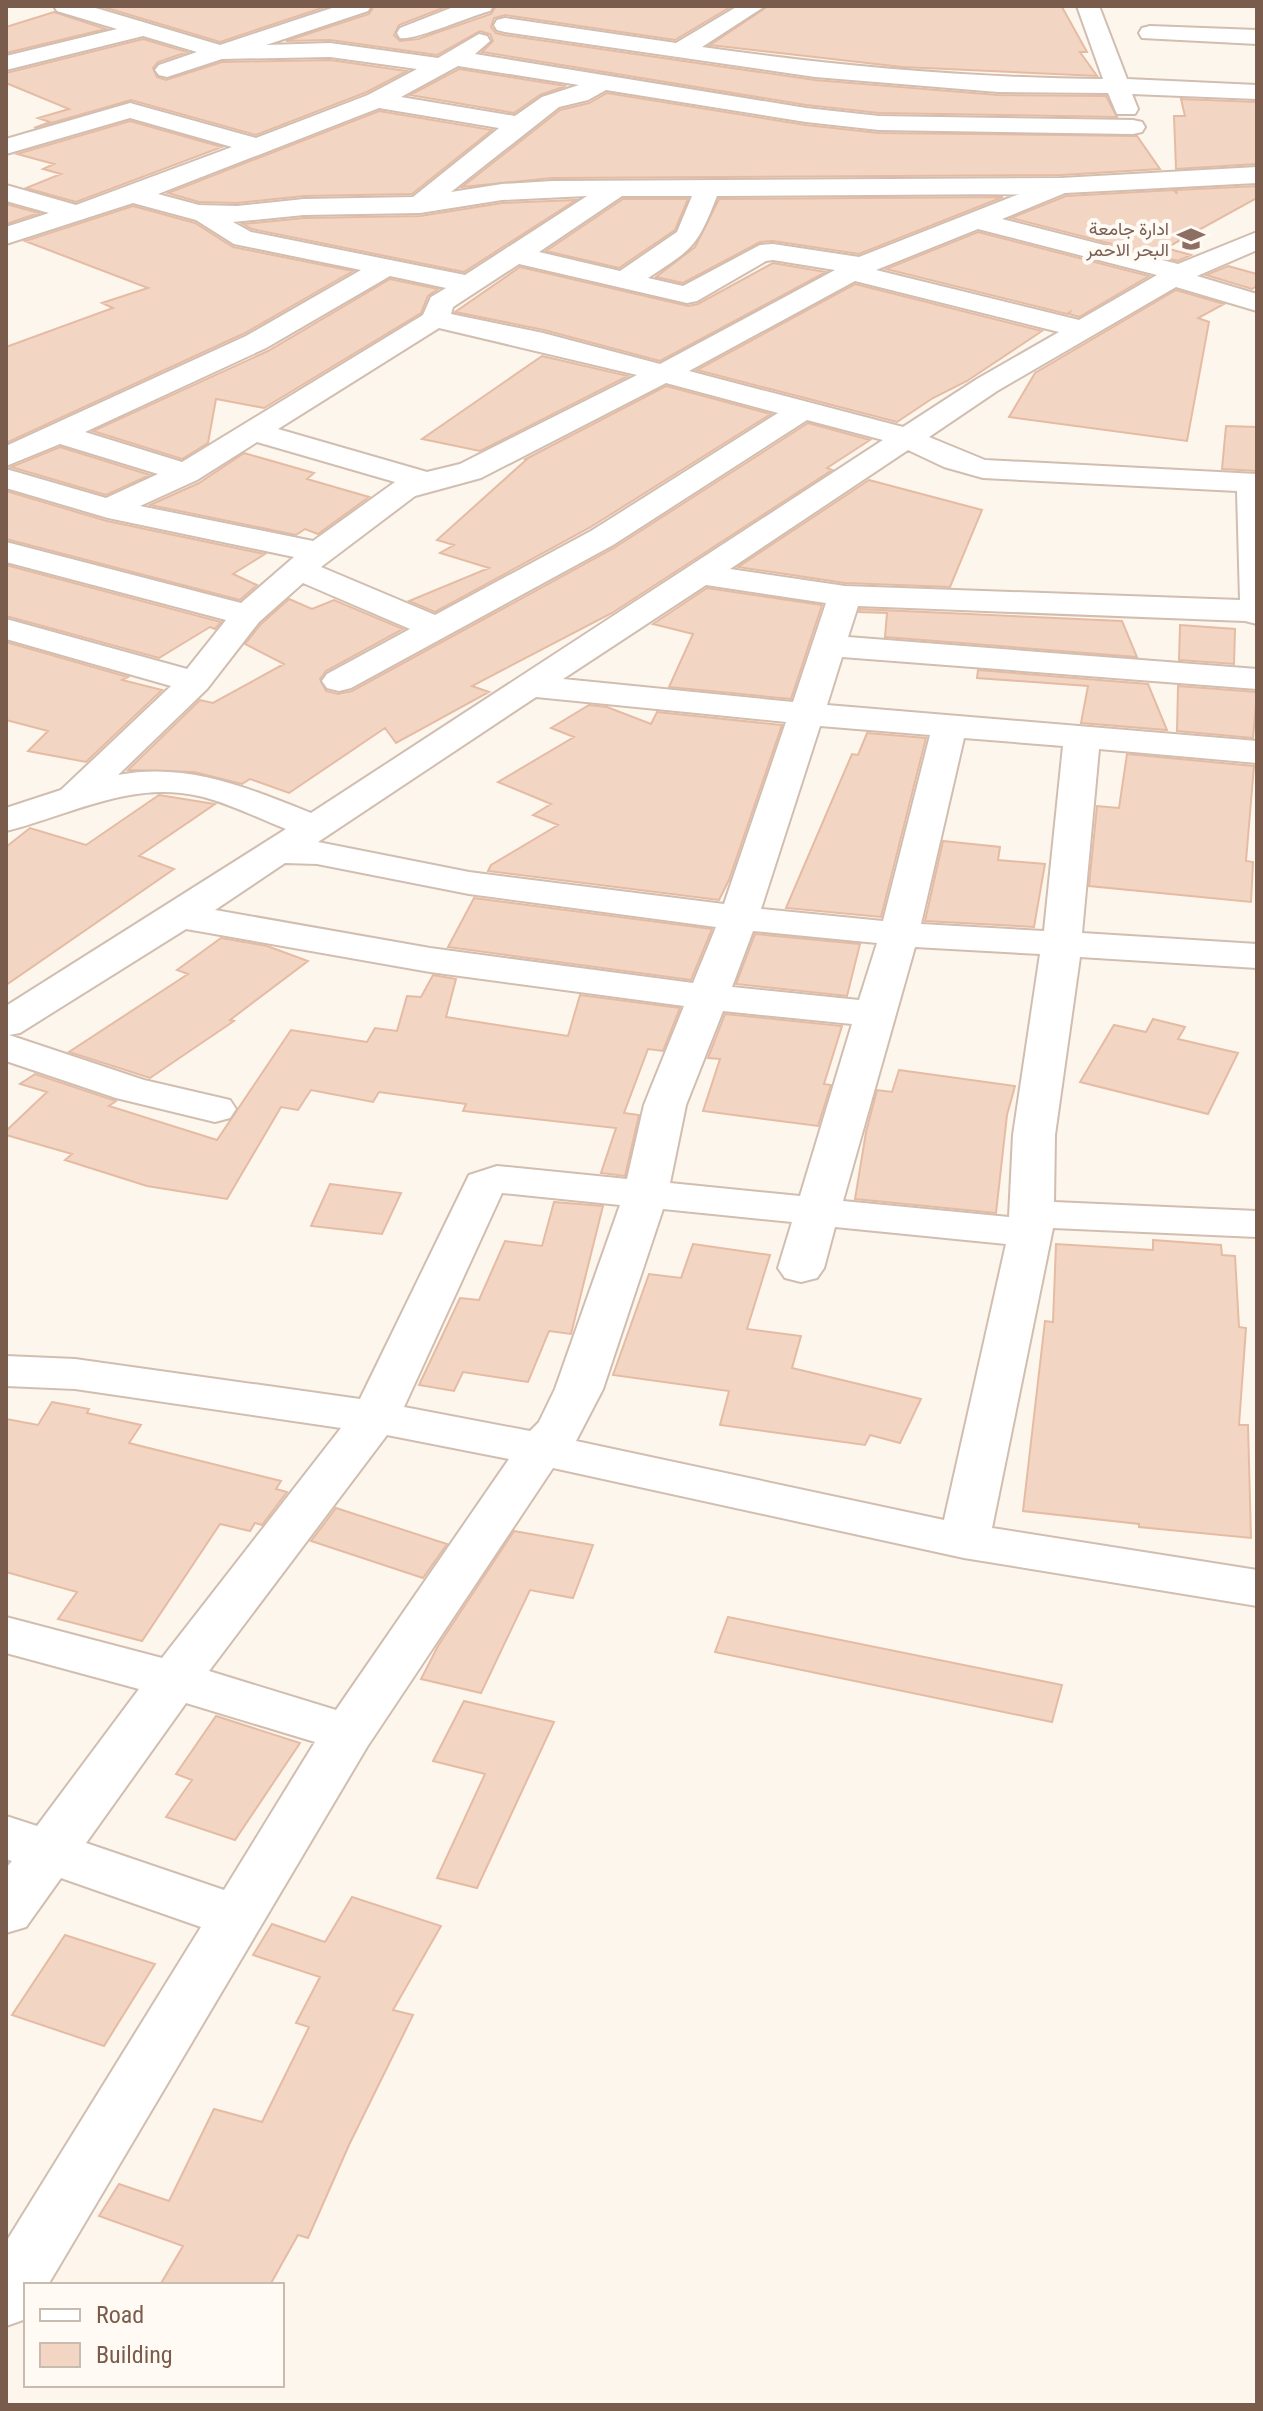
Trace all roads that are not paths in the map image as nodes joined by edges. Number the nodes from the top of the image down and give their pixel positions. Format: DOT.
graph roads {
  1 [pos="65,6"];
  2 [pos="298,6"];
  3 [pos="360,6"];
  4 [pos="482,6"];
  5 [pos="537,6"];
  6 [pos="754,6"];
  7 [pos="1088,6"];
  8 [pos="338,15"];
  9 [pos="505,25"];
  10 [pos="140,30"];
  11 [pos="408,33"];
  12 [pos="1150,33"];
  13 [pos="1257,37"];
  14 [pos="680,50"];
  15 [pos="224,53"];
  16 [pos="457,56"];
  17 [pos="6,63"];
  18 [pos="167,70"];
  19 [pos="602,82"];
  20 [pos="1117,86"];
  21 [pos="1257,92"];
  22 [pos="377,100"];
  23 [pos="519,124"];
  24 [pos="1141,140"];
  25 [pos="255,146"];
  26 [pos="6,147"];
  27 [pos="1257,175"];
  28 [pos="1164,182"];
  29 [pos="803,186"];
  30 [pos="1061,186"];
  31 [pos="618,187"];
  32 [pos="708,187"];
  33 [pos="6,193"];
  34 [pos="132,195"];
  35 [pos="420,205"];
  36 [pos="77,213"];
  37 [pos="198,213"];
  38 [pos="974,220"];
  39 [pos="6,236"];
  40 [pos="1257,240"];
  41 [pos="794,254"];
  42 [pos="515,255"];
  43 [pos="384,268"];
  44 [pos="857,269"];
  45 [pos="1176,275"];
  46 [pos="624,281"];
  47 [pos="468,284"];
  48 [pos="1257,303"];
  49 [pos="435,319"];
  50 [pos="1082,329"];
  51 [pos="664,373"];
  52 [pos="803,410"];
  53 [pos="252,431"];
  54 [pos="60,434"];
  55 [pos="905,437"];
  56 [pos="6,457"];
  57 [pos="186,473"];
  58 [pos="426,481"];
  59 [pos="1255,483"];
  60 [pos="13,486"];
  61 [pos="108,509"];
  62 [pos="6,552"];
  63 [pos="310,561"];
  64 [pos="700,574"];
  65 [pos="845,596"];
  66 [pos="1257,612"];
  67 [pos="247,615"];
  68 [pos="435,627"];
  69 [pos="6,629"];
  70 [pos="829,646"];
  71 [pos="1257,679"];
  72 [pos="339,681"];
  73 [pos="195,682"];
  74 [pos="530,686"];
  75 [pos="806,714"];
  76 [pos="950,724"];
  77 [pos="1082,738"];
  78 [pos="1257,752"];
  79 [pos="6,789"];
  80 [pos="65,801"];
  81 [pos="6,820"];
  82 [pos="313,827"];
  83 [pos="277,852"];
  84 [pos="180,916"];
  85 [pos="739,918"];
  86 [pos="899,934"];
  87 [pos="1062,942"];
  88 [pos="1257,956"];
  89 [pos="706,997"];
  90 [pos="875,1014"];
  91 [pos="6,1024"];
  92 [pos="6,1047"];
  93 [pos="215,1109"];
  94 [pos="646,1194"];
  95 [pos="815,1214"];
  96 [pos="1032,1223"];
  97 [pos="1257,1224"];
  98 [pos="801,1268"];
  99 [pos="6,1371"];
  100 [pos="375,1417"];
  101 [pos="541,1449"];
  102 [pos="964,1541"];
  103 [pos="1257,1588"];
  104 [pos="7,1636"];
  105 [pos="174,1680"];
  106 [pos="348,1733"];
  107 [pos="27,1843"];
  108 [pos="6,1911"];
  109 [pos="235,1916"];
  110 [pos="6,2298"];
  1 -- 10 [label="street"];
  2 -- 8 [label="street"];
  3 -- 8 [label="street"];
  4 -- 11 [label="street"];
  5 -- 9 [label="street"];
  6 -- 14 [label="street"];
  7 -- 20 [label="street"];
  8 -- 11 [label="street"];
  8 -- 15 [label="street"];
  9 -- 14 [label="street"];
  9 -- 16 [label="street"];
  10 -- 15 [label="street"];
  10 -- 17 [label="street"];
  11 -- 16 [label="street"];
  12 -- 13 [label="street"];
  14 -- 20 [label="street"];
  15 -- 16 [label="street"];
  15 -- 18 [label="street"];
  16 -- 19 [label="street"];
  16 -- 22 [label="street"];
  19 -- 23 [label="street"];
  19 -- 24 [label="street"];
  20 -- 21 [label="street"];
  20 -- 24 [label="street"];
  22 -- 23 [label="street"];
  22 -- 25 [label="street"];
  23 -- 35 [label="street"];
  24 -- 28 [label="street"];
  25 -- 26 [label="street"];
  25 -- 34 [label="street"];
  27 -- 28 [label="street"];
  28 -- 30 [label="street"];
  29 -- 30 [label="street"];
  29 -- 32 [label="street"];
  29 -- 41 [label="street"];
  30 -- 38 [label="street"];
  31 -- 32 [label="street"];
  31 -- 35 [label="street"];
  31 -- 42 [label="street"];
  32 -- 46 [label="street"];
  33 -- 36 [label="street"];
  34 -- 36 [label="street"];
  34 -- 37 [label="street"];
  35 -- 37 [label="street"];
  36 -- 39 [label="street"];
  37 -- 43 [label="street"];
  38 -- 44 [label="street"];
  38 -- 45 [label="street"];
  40 -- 45 [label="street"];
  41 -- 44 [label="street"];
  41 -- 46 [label="street"];
  42 -- 46 [label="street"];
  42 -- 47 [label="street"];
  43 -- 47 [label="street"];
  43 -- 54 [label="street"];
  44 -- 50 [label="street"];
  44 -- 51 [label="street"];
  45 -- 48 [label="street"];
  45 -- 50 [label="street"];
  47 -- 49 [label="street"];
  49 -- 51 [label="street"];
  49 -- 53 [label="street"];
  50 -- 55 [label="street"];
  51 -- 52 [label="street"];
  51 -- 58 [label="street"];
  52 -- 55 [label="street"];
  52 -- 68 [label="street"];
  53 -- 57 [label="street"];
  53 -- 58 [label="street"];
  54 -- 56 [label="street"];
  54 -- 57 [label="street"];
  55 -- 59 [label="street"];
  55 -- 64 [label="street"];
  57 -- 61 [label="street"];
  58 -- 63 [label="street"];
  59 -- 66 [label="street"];
  60 -- 61 [label="street"];
  61 -- 63 [label="street"];
  62 -- 67 [label="street"];
  63 -- 67 [label="street"];
  63 -- 68 [label="street"];
  64 -- 65 [label="street"];
  64 -- 74 [label="street"];
  65 -- 66 [label="street"];
  65 -- 70 [label="street"];
  67 -- 73 [label="street"];
  68 -- 72 [label="street"];
  69 -- 73 [label="street"];
  70 -- 71 [label="street"];
  70 -- 75 [label="street"];
  73 -- 80 [label="street"];
  74 -- 75 [label="street"];
  74 -- 82 [label="street"];
  75 -- 76 [label="street"];
  75 -- 85 [label="street"];
  76 -- 77 [label="street"];
  76 -- 86 [label="street"];
  77 -- 78 [label="street"];
  77 -- 87 [label="street"];
  79 -- 80 [label="street"];
  80 -- 81 [label="street"];
  80 -- 82 [label="street"];
  82 -- 83 [label="street"];
  83 -- 84 [label="street"];
  83 -- 85 [label="street"];
  84 -- 89 [label="street"];
  84 -- 91 [label="street"];
  85 -- 86 [label="street"];
  85 -- 89 [label="street"];
  86 -- 87 [label="street"];
  86 -- 90 [label="street"];
  87 -- 88 [label="street"];
  87 -- 96 [label="street"];
  89 -- 90 [label="street"];
  89 -- 94 [label="street"];
  90 -- 95 [label="street"];
  92 -- 93 [label="street"];
  94 -- 95 [label="street"];
  94 -- 100 [label="street"];
  94 -- 101 [label="street"];
  95 -- 96 [label="street"];
  95 -- 98 [label="street"];
  96 -- 97 [label="street"];
  96 -- 102 [label="street"];
  99 -- 100 [label="street"];
  100 -- 101 [label="street"];
  100 -- 105 [label="street"];
  101 -- 102 [label="street"];
  101 -- 106 [label="street"];
  102 -- 103 [label="street"];
  104 -- 105 [label="street"];
  105 -- 106 [label="street"];
  105 -- 107 [label="street"];
  106 -- 109 [label="street"];
  107 -- 108 [label="street"];
  107 -- 109 [label="street"];
  109 -- 110 [label="street"];
}
